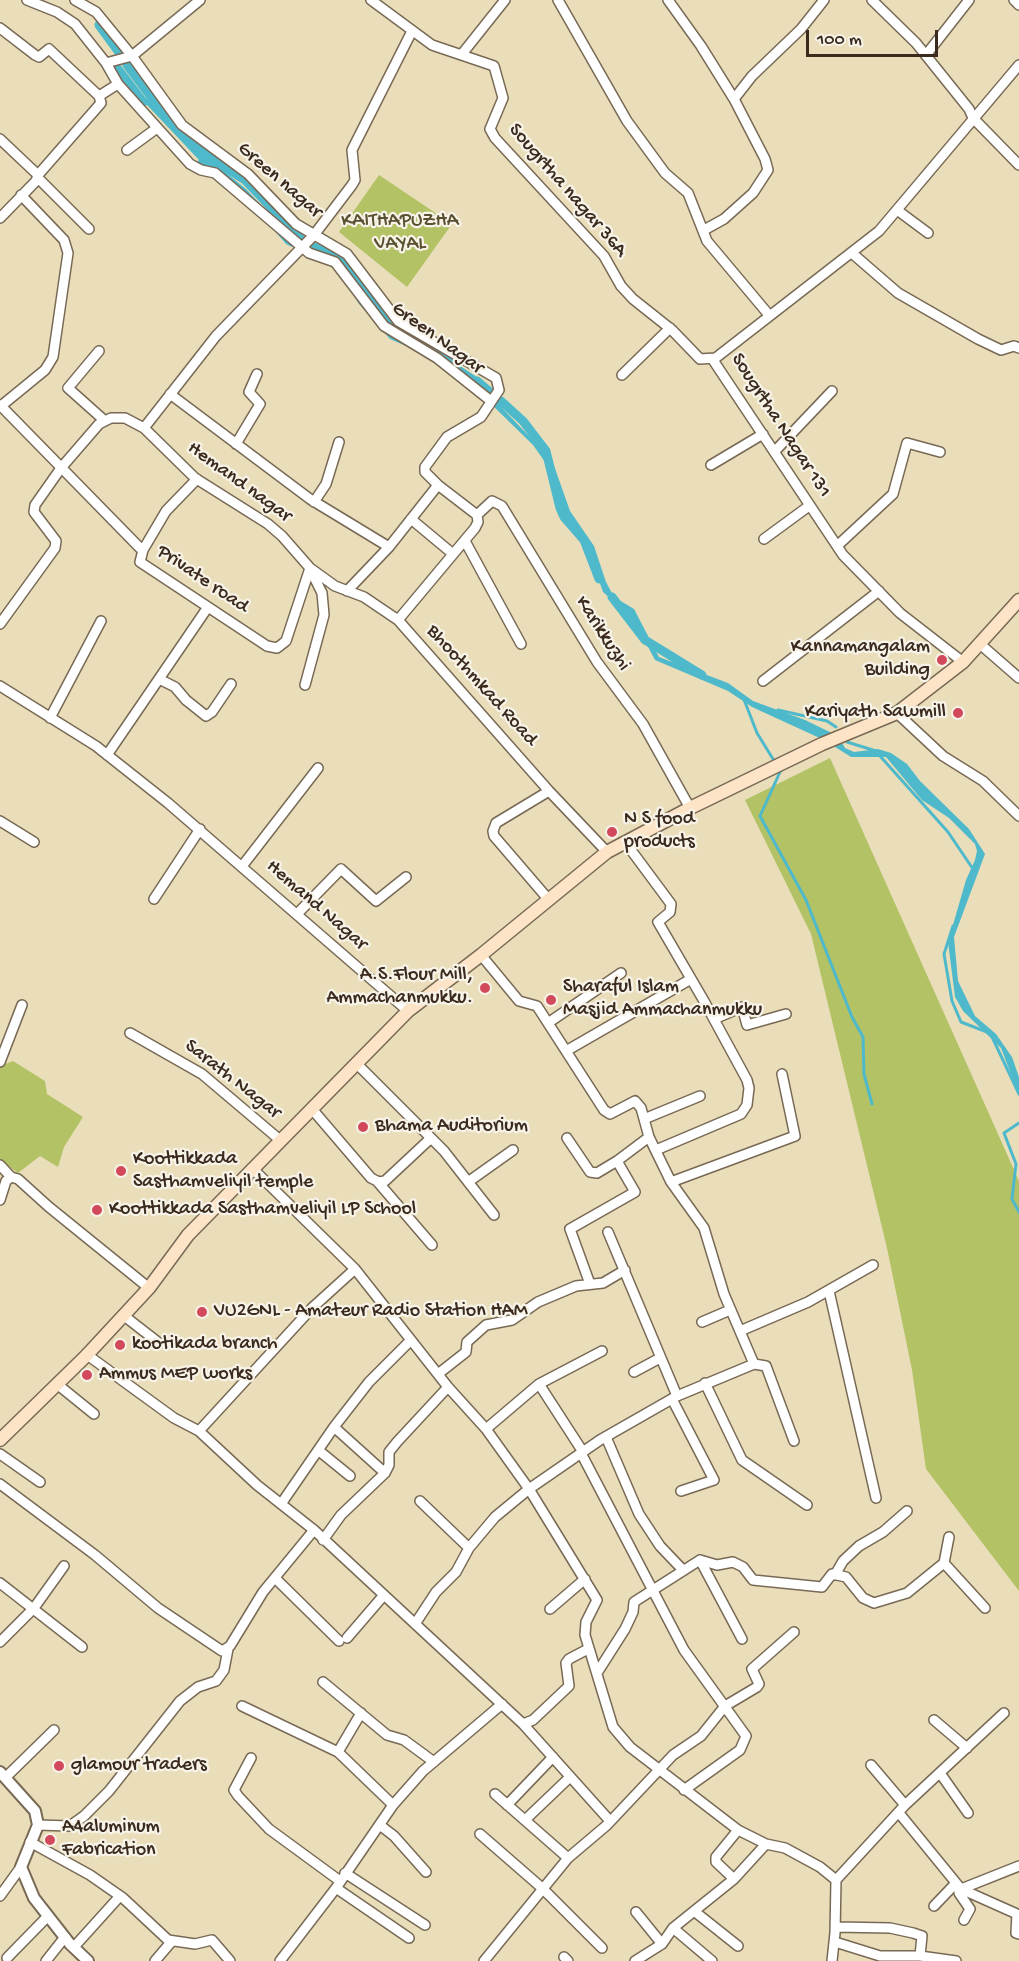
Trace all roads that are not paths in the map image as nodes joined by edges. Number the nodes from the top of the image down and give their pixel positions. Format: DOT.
graph roads {
  1 [pos="27,0"];
  2 [pos="75,0"];
  3 [pos="200,0"];
  4 [pos="371,0"];
  5 [pos="505,0"];
  6 [pos="558,0"];
  7 [pos="668,0"];
  8 [pos="824,0"];
  9 [pos="872,0"];
  10 [pos="969,0"];
  11 [pos="1014,0"];
  12 [pos="1019,5"];
  13 [pos="0,28"];
  14 [pos="412,31"];
  15 [pos="462,54"];
  16 [pos="926,55"];
  17 [pos="132,56"];
  18 [pos="106,63"];
  19 [pos="1019,65"];
  20 [pos="118,84"];
  21 [pos="99,96"];
  22 [pos="734,99"];
  23 [pos="973,118"];
  24 [pos="157,128"];
  25 [pos="0,139"];
  26 [pos="127,150"];
  27 [pos="1019,165"];
  28 [pos="38,176"];
  29 [pos="21,195"];
  30 [pos="897,210"];
  31 [pos="0,218"];
  32 [pos="89,229"];
  33 [pos="704,230"];
  34 [pos="927,233"];
  35 [pos="314,235"];
  36 [pos="301,247"];
  37 [pos="853,254"];
  38 [pos="769,315"];
  39 [pos="670,328"];
  40 [pos="1019,348"];
  41 [pos="99,351"];
  42 [pos="712,360"];
  43 [pos="257,374"];
  44 [pos="622,375"];
  45 [pos="832,391"];
  46 [pos="170,394"];
  47 [pos="491,401"];
  48 [pos="0,406"];
  49 [pos="105,421"];
  50 [pos="144,428"];
  51 [pos="763,434"];
  52 [pos="339,442"];
  53 [pos="236,444"];
  54 [pos="775,451"];
  55 [pos="940,452"];
  56 [pos="711,465"];
  57 [pos="61,468"];
  58 [pos="197,479"];
  59 [pos="438,485"];
  60 [pos="314,502"];
  61 [pos="809,506"];
  62 [pos="477,515"];
  63 [pos="411,519"];
  64 [pos="764,539"];
  65 [pos="465,540"];
  66 [pos="837,546"];
  67 [pos="389,547"];
  68 [pos="142,550"];
  69 [pos="453,554"];
  70 [pos="310,568"];
  71 [pos="347,591"];
  72 [pos="879,591"];
  73 [pos="1019,600"];
  74 [pos="208,607"];
  75 [pos="398,620"];
  76 [pos="101,621"];
  77 [pos="0,624"];
  78 [pos="521,644"];
  79 [pos="980,644"];
  80 [pos="963,663"];
  81 [pos="1019,678"];
  82 [pos="159,679"];
  83 [pos="763,681"];
  84 [pos="231,684"];
  85 [pos="305,685"];
  86 [pos="0,686"];
  87 [pos="897,712"];
  88 [pos="50,718"];
  89 [pos="107,755"];
  90 [pos="318,768"];
  91 [pos="549,791"];
  92 [pos="690,808"];
  93 [pos="1019,816"];
  94 [pos="0,821"];
  95 [pos="200,829"];
  96 [pos="34,842"];
  97 [pos="625,842"];
  98 [pos="607,852"];
  99 [pos="243,865"];
  100 [pos="406,877"];
  101 [pos="154,899"];
  102 [pos="549,900"];
  103 [pos="297,914"];
  104 [pos="481,955"];
  105 [pos="621,973"];
  106 [pos="691,979"];
  107 [pos="22,1005"];
  108 [pos="408,1011"];
  109 [pos="786,1014"];
  110 [pos="714,1019"];
  111 [pos="548,1023"];
  112 [pos="130,1033"];
  113 [pos="566,1051"];
  114 [pos="0,1062"];
  115 [pos="357,1064"];
  116 [pos="782,1074"];
  117 [pos="700,1096"];
  118 [pos="312,1109"];
  119 [pos="644,1119"];
  120 [pos="649,1137"];
  121 [pos="431,1138"];
  122 [pos="567,1138"];
  123 [pos="280,1140"];
  124 [pos="513,1150"];
  125 [pos="656,1150"];
  126 [pos="617,1161"];
  127 [pos="0,1165"];
  128 [pos="252,1168"];
  129 [pos="11,1177"];
  130 [pos="377,1182"];
  131 [pos="468,1182"];
  132 [pos="671,1182"];
  133 [pos="0,1200"];
  134 [pos="494,1215"];
  135 [pos="608,1232"];
  136 [pos="432,1245"];
  137 [pos="873,1265"];
  138 [pos="355,1269"];
  139 [pos="625,1270"];
  140 [pos="590,1284"];
  141 [pos="149,1288"];
  142 [pos="829,1291"];
  143 [pos="730,1310"];
  144 [pos="123,1315"];
  145 [pos="702,1322"];
  146 [pos="741,1331"];
  147 [pos="411,1340"];
  148 [pos="159,1343"];
  149 [pos="602,1351"];
  150 [pos="86,1354"];
  151 [pos="660,1358"];
  152 [pos="754,1364"];
  153 [pos="634,1372"];
  154 [pos="438,1374"];
  155 [pos="705,1383"];
  156 [pos="57,1384"];
  157 [pos="539,1384"];
  158 [pos="448,1388"];
  159 [pos="674,1398"];
  160 [pos="94,1414"];
  161 [pos="334,1427"];
  162 [pos="486,1429"];
  163 [pos="199,1431"];
  164 [pos="606,1437"];
  165 [pos="0,1440"];
  166 [pos="794,1441"];
  167 [pos="318,1450"];
  168 [pos="582,1453"];
  169 [pos="0,1454"];
  170 [pos="385,1473"];
  171 [pos="350,1476"];
  172 [pos="40,1482"];
  173 [pos="0,1485"];
  174 [pos="529,1489"];
  175 [pos="681,1491"];
  176 [pos="876,1498"];
  177 [pos="420,1501"];
  178 [pos="281,1504"];
  179 [pos="807,1505"];
  180 [pos="907,1511"];
  181 [pos="314,1530"];
  182 [pos="949,1537"];
  183 [pos="323,1540"];
  184 [pos="469,1548"];
  185 [pos="700,1560"];
  186 [pos="944,1563"];
  187 [pos="64,1566"];
  188 [pos="681,1568"];
  189 [pos="835,1575"];
  190 [pos="275,1578"];
  191 [pos="585,1579"];
  192 [pos="0,1583"];
  193 [pos="652,1590"];
  194 [pos="384,1595"];
  195 [pos="34,1608"];
  196 [pos="985,1608"];
  197 [pos="549,1609"];
  198 [pos="414,1624"];
  199 [pos="794,1632"];
  200 [pos="742,1639"];
  201 [pos="0,1642"];
  202 [pos="82,1647"];
  203 [pos="228,1649"];
  204 [pos="588,1649"];
  205 [pos="597,1673"];
  206 [pos="323,1682"];
  207 [pos="502,1704"];
  208 [pos="242,1706"];
  209 [pos="725,1706"];
  210 [pos="361,1713"];
  211 [pos="1004,1713"];
  212 [pos="934,1720"];
  213 [pos="523,1724"];
  214 [pos="54,1730"];
  215 [pos="967,1748"];
  216 [pos="338,1752"];
  217 [pos="553,1757"];
  218 [pos="251,1758"];
  219 [pos="435,1762"];
  220 [pos="871,1765"];
  221 [pos="659,1771"];
  222 [pos="940,1773"];
  223 [pos="3,1775"];
  224 [pos="570,1777"];
  225 [pos="684,1790"];
  226 [pos="495,1794"];
  227 [pos="393,1805"];
  228 [pos="507,1805"];
  229 [pos="902,1809"];
  230 [pos="968,1813"];
  231 [pos="525,1820"];
  232 [pos="610,1821"];
  233 [pos="38,1825"];
  234 [pos="381,1826"];
  235 [pos="738,1830"];
  236 [pos="480,1834"];
  237 [pos="30,1842"];
  238 [pos="766,1844"];
  239 [pos="568,1858"];
  240 [pos="21,1866"];
  241 [pos="1019,1866"];
  242 [pos="426,1872"];
  243 [pos="734,1879"];
  244 [pos="836,1880"];
  245 [pos="340,1881"];
  246 [pos="959,1886"];
  247 [pos="542,1888"];
  248 [pos="0,1896"];
  249 [pos="120,1896"];
  250 [pos="934,1906"];
  251 [pos="694,1911"];
  252 [pos="636,1912"];
  253 [pos="48,1916"];
  254 [pos="964,1920"];
  255 [pos="425,1925"];
  256 [pos="836,1927"];
  257 [pos="673,1928"];
  258 [pos="1019,1934"];
  259 [pos="65,1937"];
  260 [pos="409,1938"];
  261 [pos="172,1941"];
  262 [pos="835,1942"];
  263 [pos="662,1944"];
  264 [pos="738,1946"];
  265 [pos="74,1947"];
  266 [pos="602,1948"];
  267 [pos="920,1956"];
  268 [pos="8,1958"];
  269 [pos="46,1961"];
  270 [pos="88,1961"];
  271 [pos="155,1961"];
  272 [pos="230,1961"];
  273 [pos="280,1961"];
  274 [pos="484,1961"];
  275 [pos="635,1961"];
  276 [pos="712,1961"];
  277 [pos="832,1961"];
  278 [pos="956,1961"];
  1 -- 18 [label="street"];
  2 -- 17 [label="street, Green nagar"];
  3 -- 17 [label="street"];
  4 -- 14 [label="street, Sougrtha nagar 36A"];
  5 -- 15 [label="street"];
  6 -- 33 [label="street"];
  7 -- 22 [label="street"];
  8 -- 22 [label="street"];
  9 -- 16 [label="street"];
  10 -- 16 [label="street"];
  11 -- 12 [label="street"];
  13 -- 21 [label="street"];
  14 -- 15 [label="street, Sougrtha nagar 36A"];
  14 -- 35 [label="street"];
  15 -- 39 [label="street, Sougrtha nagar 36A"];
  16 -- 23 [label="street"];
  17 -- 18 [label="street"];
  17 -- 35 [label="street, Green nagar"];
  18 -- 20 [label="street, Green Nagar"];
  19 -- 23 [label="street, Sougrtha Nagar 131"];
  20 -- 21 [label="street"];
  20 -- 24 [label="street, Green Nagar"];
  21 -- 28 [label="street"];
  22 -- 33 [label="street"];
  23 -- 27 [label="street"];
  23 -- 30 [label="street, Sougrtha Nagar 131"];
  24 -- 26 [label="street"];
  24 -- 36 [label="street, Green Nagar"];
  25 -- 28 [label="street"];
  28 -- 29 [label="street"];
  28 -- 32 [label="street"];
  29 -- 31 [label="street"];
  29 -- 48 [label="street"];
  30 -- 34 [label="street"];
  30 -- 37 [label="street, Sougrtha Nagar 131"];
  33 -- 38 [label="street"];
  35 -- 36 [label="street"];
  35 -- 47 [label="street, Green nagar"];
  36 -- 46 [label="street"];
  36 -- 47 [label="street, Green Nagar"];
  37 -- 38 [label="street, Sougrtha Nagar 131"];
  37 -- 40 [label="street"];
  38 -- 42 [label="street, Sougrtha Nagar 131"];
  39 -- 42 [label="street, Sougrtha nagar 36A"];
  39 -- 44 [label="street"];
  41 -- 49 [label="street"];
  42 -- 51 [label="street, Sougrtha Nagar 131"];
  43 -- 53 [label="street"];
  45 -- 54 [label="street"];
  46 -- 50 [label="street"];
  46 -- 53 [label="street"];
  47 -- 59 [label="street, Green nagar"];
  48 -- 57 [label="street, Private road"];
  49 -- 50 [label="street, Hemand nagar"];
  49 -- 57 [label="street"];
  50 -- 58 [label="street, Hemand nagar"];
  51 -- 54 [label="street, Sougrtha Nagar 131"];
  51 -- 56 [label="street"];
  52 -- 60 [label="street"];
  53 -- 60 [label="street"];
  54 -- 61 [label="street, Sougrtha Nagar 131"];
  55 -- 66 [label="street"];
  57 -- 68 [label="street, Private road"];
  57 -- 77 [label="street"];
  58 -- 68 [label="street, Private road"];
  58 -- 70 [label="street, Hemand nagar"];
  59 -- 62 [label="street, Green nagar"];
  59 -- 63 [label="street"];
  60 -- 67 [label="street"];
  61 -- 64 [label="street"];
  61 -- 66 [label="street, Sougrtha Nagar 131"];
  62 -- 65 [label="street"];
  62 -- 92 [label="street, Karikkuzhi"];
  63 -- 67 [label="street"];
  63 -- 69 [label="street"];
  65 -- 69 [label="street"];
  65 -- 78 [label="street"];
  66 -- 72 [label="street, Sougrtha Nagar 131"];
  67 -- 71 [label="street"];
  68 -- 74 [label="street, Private road"];
  69 -- 75 [label="street"];
  70 -- 71 [label="street, Bhoothmkad Road"];
  70 -- 74 [label="street, Private road"];
  70 -- 85 [label="street"];
  71 -- 75 [label="street, Bhoothmkad Road"];
  72 -- 80 [label="street, Sougrtha Nagar 131"];
  72 -- 83 [label="street"];
  73 -- 79 [label="main road"];
  74 -- 82 [label="street"];
  75 -- 91 [label="street, Bhoothmkad Road"];
  76 -- 88 [label="street"];
  79 -- 80 [label="main road"];
  79 -- 81 [label="street"];
  80 -- 87 [label="main road"];
  82 -- 84 [label="street"];
  82 -- 89 [label="street"];
  86 -- 88 [label="street, Hemand Nagar"];
  87 -- 92 [label="main road"];
  87 -- 93 [label="street"];
  88 -- 89 [label="street, Hemand Nagar"];
  89 -- 95 [label="street, Hemand Nagar"];
  90 -- 99 [label="street"];
  91 -- 98 [label="street, Bhoothmkad Road"];
  91 -- 102 [label="street"];
  92 -- 97 [label="main road"];
  94 -- 96 [label="street"];
  95 -- 99 [label="street, Hemand Nagar"];
  95 -- 101 [label="street"];
  97 -- 98 [label="main road"];
  97 -- 106 [label="street"];
  98 -- 102 [label="main road"];
  99 -- 103 [label="street, Hemand Nagar"];
  100 -- 103 [label="street"];
  102 -- 104 [label="main road"];
  103 -- 108 [label="street, Hemand Nagar"];
  104 -- 108 [label="main road"];
  104 -- 111 [label="street"];
  105 -- 111 [label="street"];
  106 -- 110 [label="street"];
  106 -- 113 [label="street"];
  107 -- 114 [label="street"];
  108 -- 115 [label="main road"];
  109 -- 110 [label="street"];
  110 -- 125 [label="street"];
  111 -- 113 [label="street"];
  112 -- 123 [label="street, Sarath Nagar"];
  113 -- 119 [label="street"];
  115 -- 118 [label="main road"];
  115 -- 121 [label="street"];
  116 -- 132 [label="street"];
  117 -- 119 [label="street"];
  118 -- 123 [label="main road"];
  118 -- 130 [label="street"];
  119 -- 120 [label="street"];
  120 -- 125 [label="street"];
  120 -- 126 [label="street"];
  121 -- 130 [label="street"];
  121 -- 131 [label="street"];
  122 -- 126 [label="street"];
  123 -- 128 [label="main road"];
  124 -- 131 [label="street"];
  125 -- 132 [label="street"];
  126 -- 140 [label="street"];
  127 -- 129 [label="street"];
  128 -- 138 [label="street"];
  128 -- 141 [label="main road"];
  129 -- 133 [label="street"];
  129 -- 141 [label="street"];
  130 -- 136 [label="street"];
  131 -- 134 [label="street"];
  132 -- 143 [label="street"];
  135 -- 139 [label="street"];
  137 -- 142 [label="street"];
  138 -- 147 [label="street"];
  138 -- 163 [label="street"];
  139 -- 140 [label="street"];
  139 -- 151 [label="street"];
  140 -- 154 [label="street"];
  141 -- 144 [label="main road"];
  142 -- 146 [label="street"];
  142 -- 176 [label="street"];
  143 -- 145 [label="street"];
  143 -- 146 [label="street"];
  144 -- 148 [label="street"];
  144 -- 150 [label="main road"];
  146 -- 152 [label="street"];
  147 -- 154 [label="street"];
  147 -- 161 [label="street"];
  149 -- 157 [label="street"];
  150 -- 156 [label="main road"];
  150 -- 163 [label="street"];
  151 -- 153 [label="street"];
  151 -- 159 [label="street"];
  152 -- 155 [label="street"];
  152 -- 166 [label="street"];
  154 -- 158 [label="street"];
  155 -- 159 [label="street"];
  155 -- 179 [label="street"];
  156 -- 160 [label="street"];
  156 -- 165 [label="main road"];
  157 -- 162 [label="street"];
  157 -- 168 [label="street"];
  158 -- 162 [label="street"];
  158 -- 170 [label="street"];
  159 -- 164 [label="street"];
  159 -- 175 [label="street"];
  161 -- 167 [label="street"];
  161 -- 170 [label="street"];
  162 -- 174 [label="street"];
  163 -- 178 [label="street"];
  164 -- 168 [label="street"];
  164 -- 188 [label="street"];
  167 -- 171 [label="street"];
  167 -- 178 [label="street"];
  168 -- 174 [label="street"];
  168 -- 193 [label="street"];
  169 -- 172 [label="street"];
  170 -- 183 [label="street"];
  173 -- 203 [label="street"];
  174 -- 184 [label="street"];
  174 -- 191 [label="street"];
  177 -- 184 [label="street"];
  178 -- 181 [label="street"];
  180 -- 189 [label="street"];
  181 -- 183 [label="street"];
  181 -- 190 [label="street"];
  182 -- 186 [label="street"];
  183 -- 194 [label="street"];
  184 -- 198 [label="street"];
  185 -- 189 [label="street"];
  185 -- 193 [label="street"];
  185 -- 200 [label="street"];
  186 -- 189 [label="street"];
  186 -- 196 [label="street"];
  187 -- 195 [label="street"];
  190 -- 194 [label="street"];
  190 -- 203 [label="street"];
  191 -- 197 [label="street"];
  191 -- 204 [label="street"];
  192 -- 195 [label="street"];
  193 -- 205 [label="street"];
  193 -- 209 [label="street"];
  194 -- 198 [label="street"];
  195 -- 201 [label="street"];
  195 -- 202 [label="street"];
  198 -- 207 [label="street"];
  199 -- 209 [label="street"];
  203 -- 233 [label="street"];
  204 -- 205 [label="street"];
  204 -- 213 [label="street"];
  205 -- 221 [label="street"];
  206 -- 210 [label="street"];
  207 -- 213 [label="street"];
  207 -- 219 [label="street"];
  208 -- 216 [label="street"];
  209 -- 221 [label="street"];
  209 -- 225 [label="street"];
  210 -- 216 [label="street"];
  210 -- 219 [label="street"];
  211 -- 215 [label="street"];
  212 -- 215 [label="street"];
  213 -- 217 [label="street"];
  214 -- 223 [label="street"];
  215 -- 222 [label="street"];
  216 -- 227 [label="street"];
  217 -- 224 [label="street"];
  217 -- 228 [label="street"];
  218 -- 245 [label="street"];
  219 -- 227 [label="street"];
  220 -- 229 [label="street"];
  221 -- 225 [label="street"];
  221 -- 232 [label="street"];
  222 -- 229 [label="street"];
  222 -- 230 [label="street"];
  223 -- 233 [label="street"];
  224 -- 231 [label="street"];
  224 -- 232 [label="street"];
  225 -- 235 [label="street"];
  226 -- 228 [label="street"];
  227 -- 234 [label="street"];
  228 -- 231 [label="street"];
  229 -- 244 [label="street"];
  229 -- 246 [label="street"];
  231 -- 239 [label="street"];
  232 -- 239 [label="street"];
  233 -- 237 [label="street"];
  234 -- 242 [label="street"];
  234 -- 245 [label="street"];
  235 -- 238 [label="street"];
  235 -- 243 [label="street"];
  236 -- 247 [label="street"];
  237 -- 240 [label="street"];
  237 -- 249 [label="street"];
  238 -- 243 [label="street"];
  238 -- 244 [label="street"];
  239 -- 247 [label="street"];
  240 -- 248 [label="street"];
  240 -- 253 [label="street"];
  241 -- 246 [label="street"];
  243 -- 251 [label="street"];
  244 -- 256 [label="street"];
  245 -- 255 [label="street"];
  245 -- 260 [label="street"];
  245 -- 273 [label="street"];
  246 -- 250 [label="street"];
  246 -- 254 [label="street"];
  246 -- 258 [label="street"];
  247 -- 266 [label="street"];
  247 -- 274 [label="street"];
  249 -- 261 [label="street"];
  249 -- 265 [label="street"];
  251 -- 257 [label="street"];
  251 -- 264 [label="street"];
  252 -- 263 [label="street"];
  253 -- 259 [label="street"];
  253 -- 268 [label="street"];
  256 -- 262 [label="street"];
  256 -- 267 [label="street"];
  257 -- 263 [label="street"];
  257 -- 276 [label="street"];
  259 -- 265 [label="street"];
  259 -- 269 [label="street"];
  261 -- 271 [label="street"];
  261 -- 272 [label="street"];
  262 -- 267 [label="street"];
  262 -- 277 [label="street"];
  263 -- 275 [label="street"];
  265 -- 270 [label="street"];
  267 -- 278 [label="street"];
}
